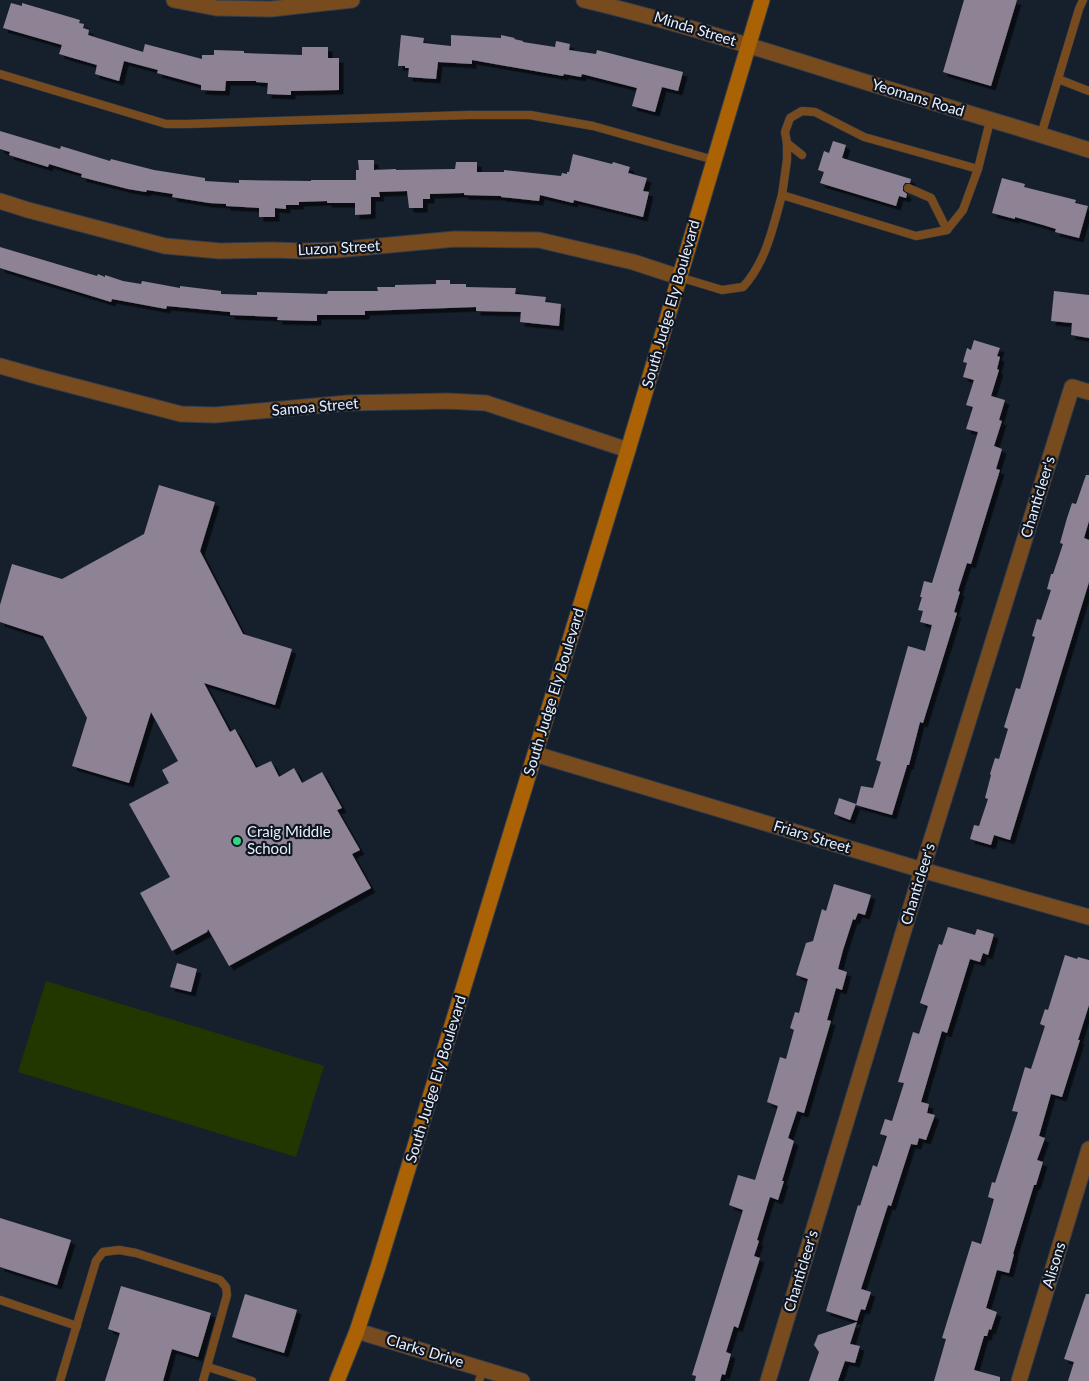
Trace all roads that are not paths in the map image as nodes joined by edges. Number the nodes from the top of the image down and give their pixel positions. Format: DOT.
graph roads {
  1 [pos="174,0"];
  2 [pos="352,0"];
  3 [pos="584,0"];
  4 [pos="762,0"];
  5 [pos="1083,0"];
  6 [pos="748,45"];
  7 [pos="0,74"];
  8 [pos="1058,79"];
  9 [pos="1089,91"];
  10 [pos="990,121"];
  11 [pos="1041,135"];
  12 [pos="787,143"];
  13 [pos="1089,150"];
  14 [pos="802,155"];
  15 [pos="714,160"];
  16 [pos="978,169"];
  17 [pos="908,188"];
  18 [pos="782,195"];
  19 [pos="0,201"];
  20 [pos="947,230"];
  21 [pos="679,278"];
  22 [pos="0,366"];
  23 [pos="1089,392"];
  24 [pos="628,450"];
  25 [pos="535,754"];
  26 [pos="922,870"];
  27 [pos="1089,917"];
  28 [pos="1089,1149"];
  29 [pos="0,1300"];
  30 [pos="77,1326"];
  31 [pos="357,1331"];
  32 [pos="208,1367"];
  33 [pos="481,1375"];
  34 [pos="60,1381"];
  35 [pos="204,1381"];
  36 [pos="252,1381"];
  37 [pos="337,1381"];
  38 [pos="522,1381"];
  39 [pos="768,1381"];
  40 [pos="1019,1381"];
  1 -- 2 [label="street"];
  3 -- 6 [label="street, Minda Street"];
  4 -- 6 [label="main road, South Judge Ely Boulevard"];
  5 -- 8 [label="lane"];
  6 -- 10 [label="street, Yeomans Road"];
  6 -- 15 [label="main road, South Judge Ely Boulevard"];
  7 -- 15 [label="lane"];
  8 -- 9 [label="lane"];
  8 -- 11 [label="lane"];
  10 -- 11 [label="street, Yeomans Road"];
  10 -- 16 [label="lane"];
  11 -- 13 [label="street, Yeomans Road"];
  12 -- 14 [label="lane"];
  12 -- 16 [label="lane"];
  12 -- 18 [label="lane"];
  15 -- 21 [label="main road, South Judge Ely Boulevard"];
  16 -- 20 [label="lane"];
  17 -- 20 [label="lane"];
  18 -- 20 [label="lane"];
  18 -- 21 [label="lane"];
  19 -- 21 [label="street, Luzon Street"];
  21 -- 24 [label="main road, South Judge Ely Boulevard"];
  22 -- 24 [label="street, Samoa Street"];
  23 -- 26 [label="street, Chanticleer's"];
  24 -- 25 [label="main road, South Judge Ely Boulevard"];
  25 -- 26 [label="street, Friars Street"];
  25 -- 31 [label="main road, South Judge Ely Boulevard"];
  26 -- 27 [label="street, Friars Street"];
  26 -- 39 [label="street, Chanticleer's"];
  28 -- 40 [label="street, Alisons"];
  29 -- 30 [label="lane"];
  30 -- 32 [label="lane"];
  30 -- 34 [label="lane"];
  31 -- 33 [label="street, Clarks Drive"];
  31 -- 37 [label="main road, South Judge Ely Boulevard"];
  32 -- 35 [label="lane"];
  32 -- 36 [label="lane"];
  33 -- 38 [label="street, Clarks Drive"];
}
